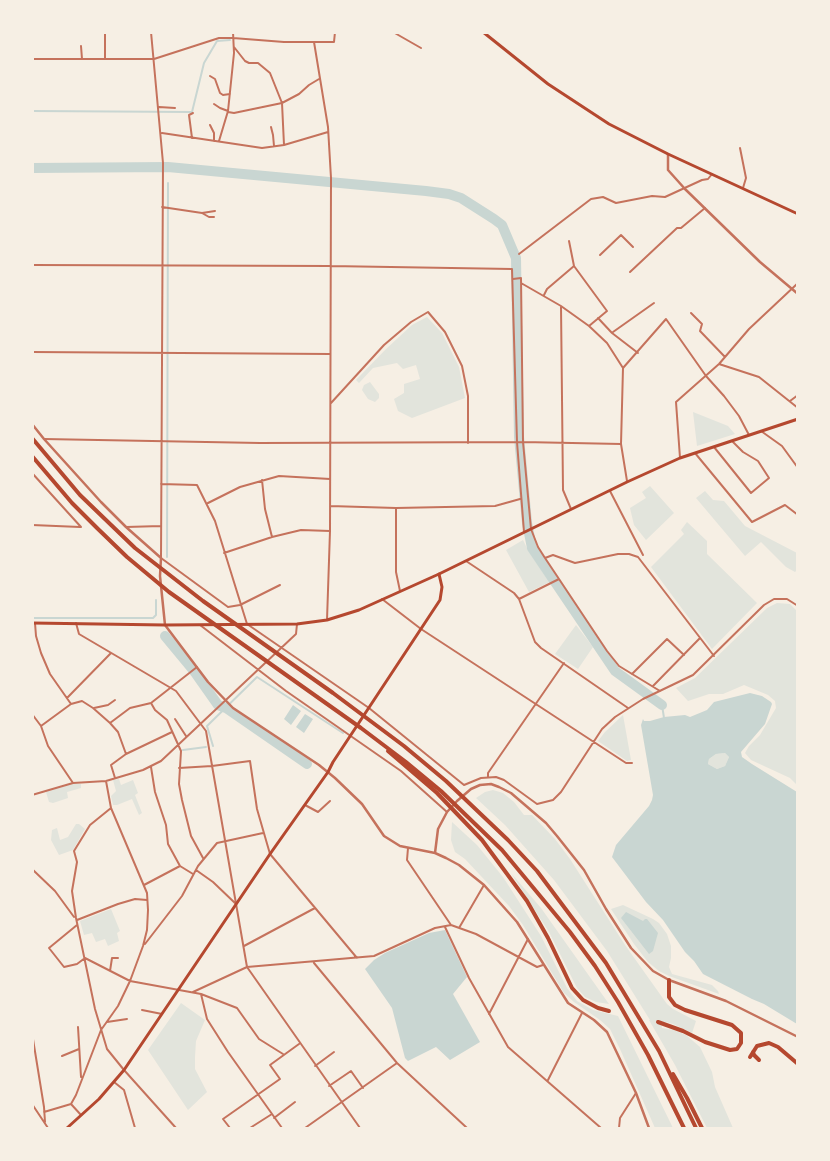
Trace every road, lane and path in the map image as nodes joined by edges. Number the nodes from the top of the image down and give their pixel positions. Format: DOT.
graph roads {
  1 [pos="105,32"];
  2 [pos="151,32"];
  3 [pos="233,32"];
  4 [pos="335,32"];
  5 [pos="393,32"];
  6 [pos="483,32"];
  7 [pos="233,38"];
  8 [pos="314,42"];
  9 [pos="82,46"];
  10 [pos="234,47"];
  11 [pos="421,48"];
  12 [pos="32,59"];
  13 [pos="82,59"];
  14 [pos="105,59"];
  15 [pos="154,59"];
  16 [pos="210,76"];
  17 [pos="320,79"];
  18 [pos="230,94"];
  19 [pos="282,103"];
  20 [pos="214,104"];
  21 [pos="159,107"];
  22 [pos="175,108"];
  23 [pos="228,111"];
  24 [pos="193,113"];
  25 [pos="210,125"];
  26 [pos="271,126"];
  27 [pos="328,132"];
  28 [pos="162,134"];
  29 [pos="192,138"];
  30 [pos="214,141"];
  31 [pos="219,142"];
  32 [pos="284,145"];
  33 [pos="274,146"];
  34 [pos="740,148"];
  35 [pos="668,154"];
  36 [pos="712,174"];
  37 [pos="742,188"];
  38 [pos="685,189"];
  39 [pos="162,207"];
  40 [pos="705,208"];
  41 [pos="215,211"];
  42 [pos="202,213"];
  43 [pos="798,214"];
  44 [pos="214,217"];
  45 [pos="569,241"];
  46 [pos="634,248"];
  47 [pos="519,254"];
  48 [pos="600,255"];
  49 [pos="32,265"];
  50 [pos="163,266"];
  51 [pos="330,266"];
  52 [pos="574,266"];
  53 [pos="630,272"];
  54 [pos="512,279"];
  55 [pos="521,283"];
  56 [pos="798,283"];
  57 [pos="791,289"];
  58 [pos="798,294"];
  59 [pos="544,296"];
  60 [pos="654,303"];
  61 [pos="561,306"];
  62 [pos="691,313"];
  63 [pos="598,318"];
  64 [pos="589,326"];
  65 [pos="612,333"];
  66 [pos="32,352"];
  67 [pos="163,352"];
  68 [pos="638,353"];
  69 [pos="330,354"];
  70 [pos="724,357"];
  71 [pos="719,364"];
  72 [pos="623,368"];
  73 [pos="706,376"];
  74 [pos="798,395"];
  75 [pos="790,401"];
  76 [pos="330,404"];
  77 [pos="798,408"];
  78 [pos="798,419"];
  79 [pos="32,424"];
  80 [pos="761,431"];
  81 [pos="749,435"];
  82 [pos="32,438"];
  83 [pos="44,439"];
  84 [pos="732,440"];
  85 [pos="163,441"];
  86 [pos="330,442"];
  87 [pos="517,442"];
  88 [pos="523,442"];
  89 [pos="468,443"];
  90 [pos="562,443"];
  91 [pos="621,444"];
  92 [pos="714,447"];
  93 [pos="695,453"];
  94 [pos="32,456"];
  95 [pos="680,458"];
  96 [pos="798,468"];
  97 [pos="32,473"];
  98 [pos="330,479"];
  99 [pos="262,480"];
  100 [pos="627,482"];
  101 [pos="162,484"];
  102 [pos="610,491"];
  103 [pos="520,499"];
  104 [pos="208,503"];
  105 [pos="330,506"];
  106 [pos="396,508"];
  107 [pos="571,509"];
  108 [pos="798,515"];
  109 [pos="32,525"];
  110 [pos="161,526"];
  111 [pos="126,527"];
  112 [pos="531,529"];
  113 [pos="330,531"];
  114 [pos="524,532"];
  115 [pos="272,537"];
  116 [pos="224,553"];
  117 [pos="643,554"];
  118 [pos="161,558"];
  119 [pos="545,558"];
  120 [pos="466,561"];
  121 [pos="439,574"];
  122 [pos="559,579"];
  123 [pos="280,585"];
  124 [pos="400,591"];
  125 [pos="382,599"];
  126 [pos="519,600"];
  127 [pos="240,605"];
  128 [pos="797,605"];
  129 [pos="327,620"];
  130 [pos="34,623"];
  131 [pos="76,623"];
  132 [pos="247,624"];
  133 [pos="297,624"];
  134 [pos="165,625"];
  135 [pos="200,625"];
  136 [pos="421,629"];
  137 [pos="700,638"];
  138 [pos="282,647"];
  139 [pos="111,653"];
  140 [pos="684,655"];
  141 [pos="714,656"];
  142 [pos="564,663"];
  143 [pos="196,667"];
  144 [pos="259,669"];
  145 [pos="632,674"];
  146 [pos="652,686"];
  147 [pos="171,688"];
  148 [pos="660,692"];
  149 [pos="67,698"];
  150 [pos="115,700"];
  151 [pos="225,701"];
  152 [pos="151,703"];
  153 [pos="536,703"];
  154 [pos="71,704"];
  155 [pos="93,708"];
  156 [pos="369,708"];
  157 [pos="628,708"];
  158 [pos="32,714"];
  159 [pos="175,719"];
  160 [pos="110,723"];
  161 [pos="200,724"];
  162 [pos="41,726"];
  163 [pos="361,728"];
  164 [pos="172,732"];
  165 [pos="186,736"];
  166 [pos="351,736"];
  167 [pos="594,742"];
  168 [pos="178,744"];
  169 [pos="126,754"];
  170 [pos="632,763"];
  171 [pos="212,766"];
  172 [pos="151,767"];
  173 [pos="179,768"];
  174 [pos="328,772"];
  175 [pos="488,776"];
  176 [pos="115,778"];
  177 [pos="106,781"];
  178 [pos="73,783"];
  179 [pos="32,795"];
  180 [pos="330,801"];
  181 [pos="305,805"];
  182 [pos="111,808"];
  183 [pos="446,812"];
  184 [pos="263,833"];
  185 [pos="224,841"];
  186 [pos="408,848"];
  187 [pos="435,853"];
  188 [pos="270,854"];
  189 [pos="204,859"];
  190 [pos="180,866"];
  191 [pos="32,869"];
  192 [pos="196,870"];
  193 [pos="193,874"];
  194 [pos="144,885"];
  195 [pos="484,886"];
  196 [pos="147,900"];
  197 [pos="236,904"];
  198 [pos="315,908"];
  199 [pos="76,919"];
  200 [pos="78,924"];
  201 [pos="451,925"];
  202 [pos="445,927"];
  203 [pos="459,928"];
  204 [pos="528,940"];
  205 [pos="144,946"];
  206 [pos="243,947"];
  207 [pos="519,957"];
  208 [pos="85,958"];
  209 [pos="118,958"];
  210 [pos="357,958"];
  211 [pos="314,963"];
  212 [pos="543,965"];
  213 [pos="247,968"];
  214 [pos="110,971"];
  215 [pos="669,980"];
  216 [pos="130,981"];
  217 [pos="180,990"];
  218 [pos="193,992"];
  219 [pos="201,994"];
  220 [pos="142,1010"];
  221 [pos="609,1011"];
  222 [pos="582,1012"];
  223 [pos="163,1014"];
  224 [pos="489,1014"];
  225 [pos="126,1019"];
  226 [pos="107,1022"];
  227 [pos="658,1022"];
  228 [pos="78,1027"];
  229 [pos="101,1030"];
  230 [pos="32,1032"];
  231 [pos="798,1037"];
  232 [pos="300,1044"];
  233 [pos="79,1049"];
  234 [pos="754,1049"];
  235 [pos="659,1051"];
  236 [pos="334,1052"];
  237 [pos="284,1054"];
  238 [pos="62,1056"];
  239 [pos="750,1057"];
  240 [pos="759,1060"];
  241 [pos="397,1063"];
  242 [pos="798,1064"];
  243 [pos="315,1066"];
  244 [pos="124,1070"];
  245 [pos="81,1080"];
  246 [pos="548,1081"];
  247 [pos="114,1082"];
  248 [pos="329,1086"];
  249 [pos="363,1088"];
  250 [pos="636,1093"];
  251 [pos="258,1095"];
  252 [pos="295,1102"];
  253 [pos="341,1103"];
  254 [pos="32,1104"];
  255 [pos="71,1104"];
  256 [pos="44,1112"];
  257 [pos="272,1114"];
  258 [pos="81,1116"];
  259 [pos="274,1118"];
  260 [pos="44,1122"];
  261 [pos="48,1128"];
  262 [pos="67,1128"];
  263 [pos="135,1128"];
  264 [pos="176,1128"];
  265 [pos="230,1128"];
  266 [pos="250,1128"];
  267 [pos="282,1128"];
  268 [pos="305,1128"];
  269 [pos="360,1128"];
  270 [pos="467,1128"];
  271 [pos="601,1128"];
  272 [pos="619,1128"];
  273 [pos="649,1128"];
  274 [pos="684,1128"];
  275 [pos="696,1128"];
  276 [pos="702,1128"];
  1 -- 14 [label="street"];
  2 -- 15 [label="street"];
  3 -- 7 [label="street"];
  4 -- 8 [label="street"];
  5 -- 11 [label="street"];
  6 -- 35 [label="main road"];
  7 -- 8 [label="street"];
  7 -- 10 [label="street"];
  7 -- 15 [label="street"];
  8 -- 17 [label="street"];
  9 -- 13 [label="street"];
  10 -- 18 [label="street"];
  10 -- 19 [label="street"];
  12 -- 13 [label="street"];
  13 -- 14 [label="street"];
  14 -- 15 [label="street"];
  15 -- 21 [label="street"];
  16 -- 18 [label="street"];
  17 -- 19 [label="street"];
  17 -- 27 [label="street"];
  18 -- 23 [label="street"];
  19 -- 23 [label="street"];
  19 -- 32 [label="street"];
  20 -- 23 [label="street"];
  21 -- 22 [label="street"];
  21 -- 28 [label="street"];
  23 -- 31 [label="street"];
  24 -- 29 [label="street"];
  25 -- 30 [label="street"];
  26 -- 33 [label="street"];
  27 -- 32 [label="street"];
  27 -- 51 [label="street"];
  28 -- 29 [label="street"];
  28 -- 39 [label="street"];
  29 -- 30 [label="street"];
  30 -- 31 [label="street"];
  31 -- 33 [label="street"];
  32 -- 33 [label="street"];
  34 -- 37 [label="street"];
  35 -- 36 [label="main road"];
  35 -- 38 [label="street"];
  36 -- 37 [label="main road"];
  36 -- 38 [label="street"];
  37 -- 43 [label="main road"];
  38 -- 40 [label="street"];
  38 -- 47 [label="street"];
  39 -- 42 [label="street"];
  39 -- 50 [label="street"];
  40 -- 53 [label="street"];
  40 -- 57 [label="street"];
  41 -- 42 [label="street"];
  42 -- 44 [label="street"];
  45 -- 52 [label="street"];
  46 -- 48 [label="street"];
  49 -- 50 [label="street"];
  50 -- 51 [label="street"];
  50 -- 67 [label="street"];
  51 -- 54 [label="street"];
  51 -- 69 [label="street"];
  52 -- 59 [label="street"];
  52 -- 63 [label="street"];
  54 -- 55 [label="street"];
  54 -- 87 [label="street"];
  55 -- 59 [label="street"];
  55 -- 88 [label="street"];
  56 -- 57 [label="street"];
  57 -- 58 [label="street"];
  57 -- 70 [label="street"];
  59 -- 61 [label="street"];
  60 -- 65 [label="street"];
  61 -- 64 [label="street"];
  61 -- 90 [label="street"];
  62 -- 70 [label="street"];
  63 -- 64 [label="street"];
  63 -- 65 [label="street"];
  64 -- 72 [label="street"];
  65 -- 68 [label="street"];
  66 -- 67 [label="street"];
  67 -- 69 [label="street"];
  67 -- 85 [label="street"];
  68 -- 72 [label="street"];
  68 -- 73 [label="street"];
  69 -- 76 [label="street"];
  70 -- 71 [label="street"];
  71 -- 73 [label="street"];
  71 -- 75 [label="street"];
  72 -- 91 [label="street"];
  73 -- 81 [label="street"];
  73 -- 95 [label="street"];
  74 -- 75 [label="street"];
  75 -- 77 [label="street"];
  76 -- 86 [label="street"];
  76 -- 89 [label="street"];
  78 -- 80 [label="main road"];
  79 -- 83 [label="street"];
  80 -- 81 [label="main road"];
  80 -- 96 [label="street"];
  81 -- 84 [label="main road"];
  82 -- 235 [label="highway"];
  83 -- 85 [label="street"];
  83 -- 111 [label="street"];
  84 -- 92 [label="main road"];
  84 -- 92 [label="street"];
  85 -- 86 [label="street"];
  85 -- 101 [label="street"];
  86 -- 89 [label="street"];
  86 -- 98 [label="street"];
  87 -- 88 [label="street"];
  87 -- 89 [label="street"];
  87 -- 103 [label="street"];
  88 -- 90 [label="street"];
  88 -- 112 [label="street"];
  90 -- 91 [label="street"];
  90 -- 107 [label="street"];
  91 -- 100 [label="street"];
  92 -- 93 [label="main road"];
  93 -- 95 [label="main road"];
  93 -- 108 [label="street"];
  94 -- 163 [label="highway"];
  95 -- 100 [label="main road"];
  97 -- 109 [label="street"];
  98 -- 99 [label="street"];
  98 -- 105 [label="street"];
  99 -- 104 [label="street"];
  99 -- 115 [label="street"];
  100 -- 102 [label="main road"];
  101 -- 104 [label="street"];
  101 -- 110 [label="street"];
  102 -- 107 [label="main road"];
  102 -- 117 [label="street"];
  103 -- 106 [label="street"];
  103 -- 114 [label="street"];
  104 -- 116 [label="street"];
  105 -- 106 [label="street"];
  105 -- 113 [label="street"];
  106 -- 124 [label="street"];
  107 -- 112 [label="main road"];
  110 -- 111 [label="street"];
  110 -- 118 [label="street"];
  111 -- 118 [label="street"];
  112 -- 114 [label="main road"];
  112 -- 119 [label="street"];
  113 -- 115 [label="street"];
  113 -- 129 [label="street"];
  114 -- 120 [label="main road"];
  115 -- 116 [label="street"];
  116 -- 127 [label="street"];
  118 -- 127 [label="street"];
  118 -- 134 [label="street"];
  119 -- 122 [label="street"];
  119 -- 137 [label="street"];
  120 -- 121 [label="main road"];
  120 -- 126 [label="street"];
  121 -- 124 [label="main road"];
  121 -- 136 [label="main road"];
  122 -- 126 [label="street"];
  122 -- 145 [label="street"];
  123 -- 127 [label="street"];
  124 -- 125 [label="main road"];
  125 -- 129 [label="main road"];
  125 -- 136 [label="street"];
  126 -- 142 [label="street"];
  127 -- 132 [label="street"];
  128 -- 141 [label="street"];
  129 -- 133 [label="main road"];
  130 -- 131 [label="main road"];
  130 -- 149 [label="street"];
  131 -- 134 [label="main road"];
  131 -- 139 [label="street"];
  132 -- 133 [label="main road"];
  132 -- 135 [label="main road"];
  132 -- 138 [label="street"];
  133 -- 138 [label="street"];
  134 -- 135 [label="main road"];
  134 -- 143 [label="street"];
  135 -- 144 [label="street"];
  136 -- 153 [label="street"];
  136 -- 156 [label="main road"];
  137 -- 140 [label="street"];
  137 -- 141 [label="street"];
  138 -- 144 [label="street"];
  138 -- 156 [label="street"];
  139 -- 147 [label="street"];
  139 -- 149 [label="street"];
  140 -- 145 [label="street"];
  140 -- 146 [label="street"];
  141 -- 148 [label="street"];
  142 -- 153 [label="street"];
  142 -- 157 [label="street"];
  143 -- 147 [label="street"];
  143 -- 151 [label="street"];
  144 -- 151 [label="street"];
  144 -- 166 [label="street"];
  145 -- 146 [label="street"];
  146 -- 148 [label="street"];
  147 -- 152 [label="street"];
  147 -- 161 [label="street"];
  148 -- 157 [label="street"];
  149 -- 154 [label="street"];
  150 -- 155 [label="street"];
  151 -- 161 [label="street"];
  151 -- 174 [label="street"];
  152 -- 160 [label="street"];
  152 -- 164 [label="street"];
  153 -- 167 [label="street"];
  153 -- 175 [label="street"];
  154 -- 155 [label="street"];
  154 -- 162 [label="street"];
  155 -- 160 [label="street"];
  156 -- 166 [label="main road"];
  156 -- 175 [label="street"];
  157 -- 167 [label="street"];
  158 -- 162 [label="street"];
  159 -- 165 [label="street"];
  160 -- 169 [label="street"];
  161 -- 165 [label="street"];
  161 -- 171 [label="street"];
  162 -- 178 [label="street"];
  163 -- 221 [label="highway"];
  163 -- 274 [label="highway"];
  164 -- 168 [label="street"];
  164 -- 169 [label="street"];
  165 -- 168 [label="street"];
  166 -- 174 [label="main road"];
  166 -- 183 [label="street"];
  167 -- 170 [label="street"];
  167 -- 175 [label="street"];
  168 -- 172 [label="street"];
  168 -- 173 [label="street"];
  169 -- 176 [label="street"];
  171 -- 173 [label="street"];
  171 -- 184 [label="street"];
  171 -- 185 [label="street"];
  172 -- 176 [label="street"];
  172 -- 190 [label="street"];
  173 -- 189 [label="street"];
  174 -- 181 [label="main road"];
  174 -- 186 [label="street"];
  176 -- 177 [label="street"];
  177 -- 178 [label="street"];
  177 -- 182 [label="street"];
  178 -- 179 [label="street"];
  180 -- 181 [label="street"];
  181 -- 188 [label="main road"];
  182 -- 194 [label="street"];
  182 -- 199 [label="street"];
  183 -- 187 [label="street"];
  183 -- 215 [label="street"];
  184 -- 185 [label="street"];
  184 -- 188 [label="street"];
  185 -- 189 [label="street"];
  185 -- 197 [label="street"];
  186 -- 187 [label="street"];
  186 -- 201 [label="street"];
  187 -- 195 [label="street"];
  188 -- 197 [label="main road"];
  188 -- 198 [label="street"];
  189 -- 192 [label="street"];
  190 -- 193 [label="street"];
  190 -- 194 [label="street"];
  191 -- 199 [label="street"];
  192 -- 193 [label="street"];
  192 -- 197 [label="street"];
  193 -- 205 [label="street"];
  194 -- 196 [label="street"];
  195 -- 203 [label="street"];
  195 -- 204 [label="street"];
  196 -- 199 [label="street"];
  196 -- 205 [label="street"];
  197 -- 206 [label="street"];
  197 -- 217 [label="main road"];
  198 -- 206 [label="street"];
  198 -- 210 [label="street"];
  199 -- 200 [label="street"];
  200 -- 208 [label="street"];
  200 -- 208 [label="street"];
  201 -- 202 [label="street"];
  201 -- 203 [label="street"];
  202 -- 210 [label="street"];
  202 -- 224 [label="street"];
  203 -- 207 [label="street"];
  204 -- 207 [label="street"];
  204 -- 212 [label="street"];
  205 -- 216 [label="street"];
  206 -- 213 [label="street"];
  207 -- 212 [label="street"];
  207 -- 224 [label="street"];
  208 -- 214 [label="street"];
  208 -- 229 [label="street"];
  209 -- 214 [label="street"];
  210 -- 211 [label="street"];
  211 -- 213 [label="street"];
  211 -- 241 [label="street"];
  212 -- 222 [label="street"];
  213 -- 218 [label="street"];
  213 -- 232 [label="street"];
  214 -- 216 [label="street"];
  215 -- 227 [label="highway"];
  215 -- 231 [label="street"];
  216 -- 217 [label="street"];
  216 -- 226 [label="street"];
  217 -- 218 [label="street"];
  217 -- 223 [label="main road"];
  218 -- 219 [label="street"];
  219 -- 237 [label="street"];
  219 -- 251 [label="street"];
  220 -- 223 [label="street"];
  222 -- 246 [label="street"];
  222 -- 250 [label="street"];
  223 -- 244 [label="main road"];
  224 -- 246 [label="street"];
  225 -- 226 [label="street"];
  226 -- 229 [label="street"];
  228 -- 233 [label="street"];
  229 -- 244 [label="street"];
  229 -- 245 [label="street"];
  230 -- 256 [label="street"];
  232 -- 237 [label="street"];
  232 -- 243 [label="street"];
  233 -- 238 [label="street"];
  233 -- 245 [label="street"];
  234 -- 239 [label="highway"];
  234 -- 240 [label="highway"];
  234 -- 242 [label="highway"];
  235 -- 275 [label="highway"];
  235 -- 276 [label="highway"];
  236 -- 243 [label="street"];
  237 -- 251 [label="street"];
  241 -- 249 [label="street"];
  241 -- 270 [label="street"];
  243 -- 248 [label="street"];
  244 -- 247 [label="main road"];
  244 -- 264 [label="street"];
  245 -- 255 [label="street"];
  246 -- 271 [label="street"];
  247 -- 258 [label="main road"];
  247 -- 263 [label="street"];
  248 -- 249 [label="street"];
  248 -- 253 [label="street"];
  249 -- 253 [label="street"];
  250 -- 272 [label="street"];
  250 -- 273 [label="street"];
  251 -- 257 [label="street"];
  251 -- 265 [label="street"];
  252 -- 259 [label="street"];
  253 -- 268 [label="street"];
  253 -- 269 [label="street"];
  254 -- 260 [label="street"];
  255 -- 256 [label="street"];
  255 -- 258 [label="street"];
  256 -- 260 [label="street"];
  257 -- 259 [label="street"];
  257 -- 266 [label="street"];
  258 -- 262 [label="main road"];
  259 -- 267 [label="street"];
  260 -- 261 [label="street"];
}
